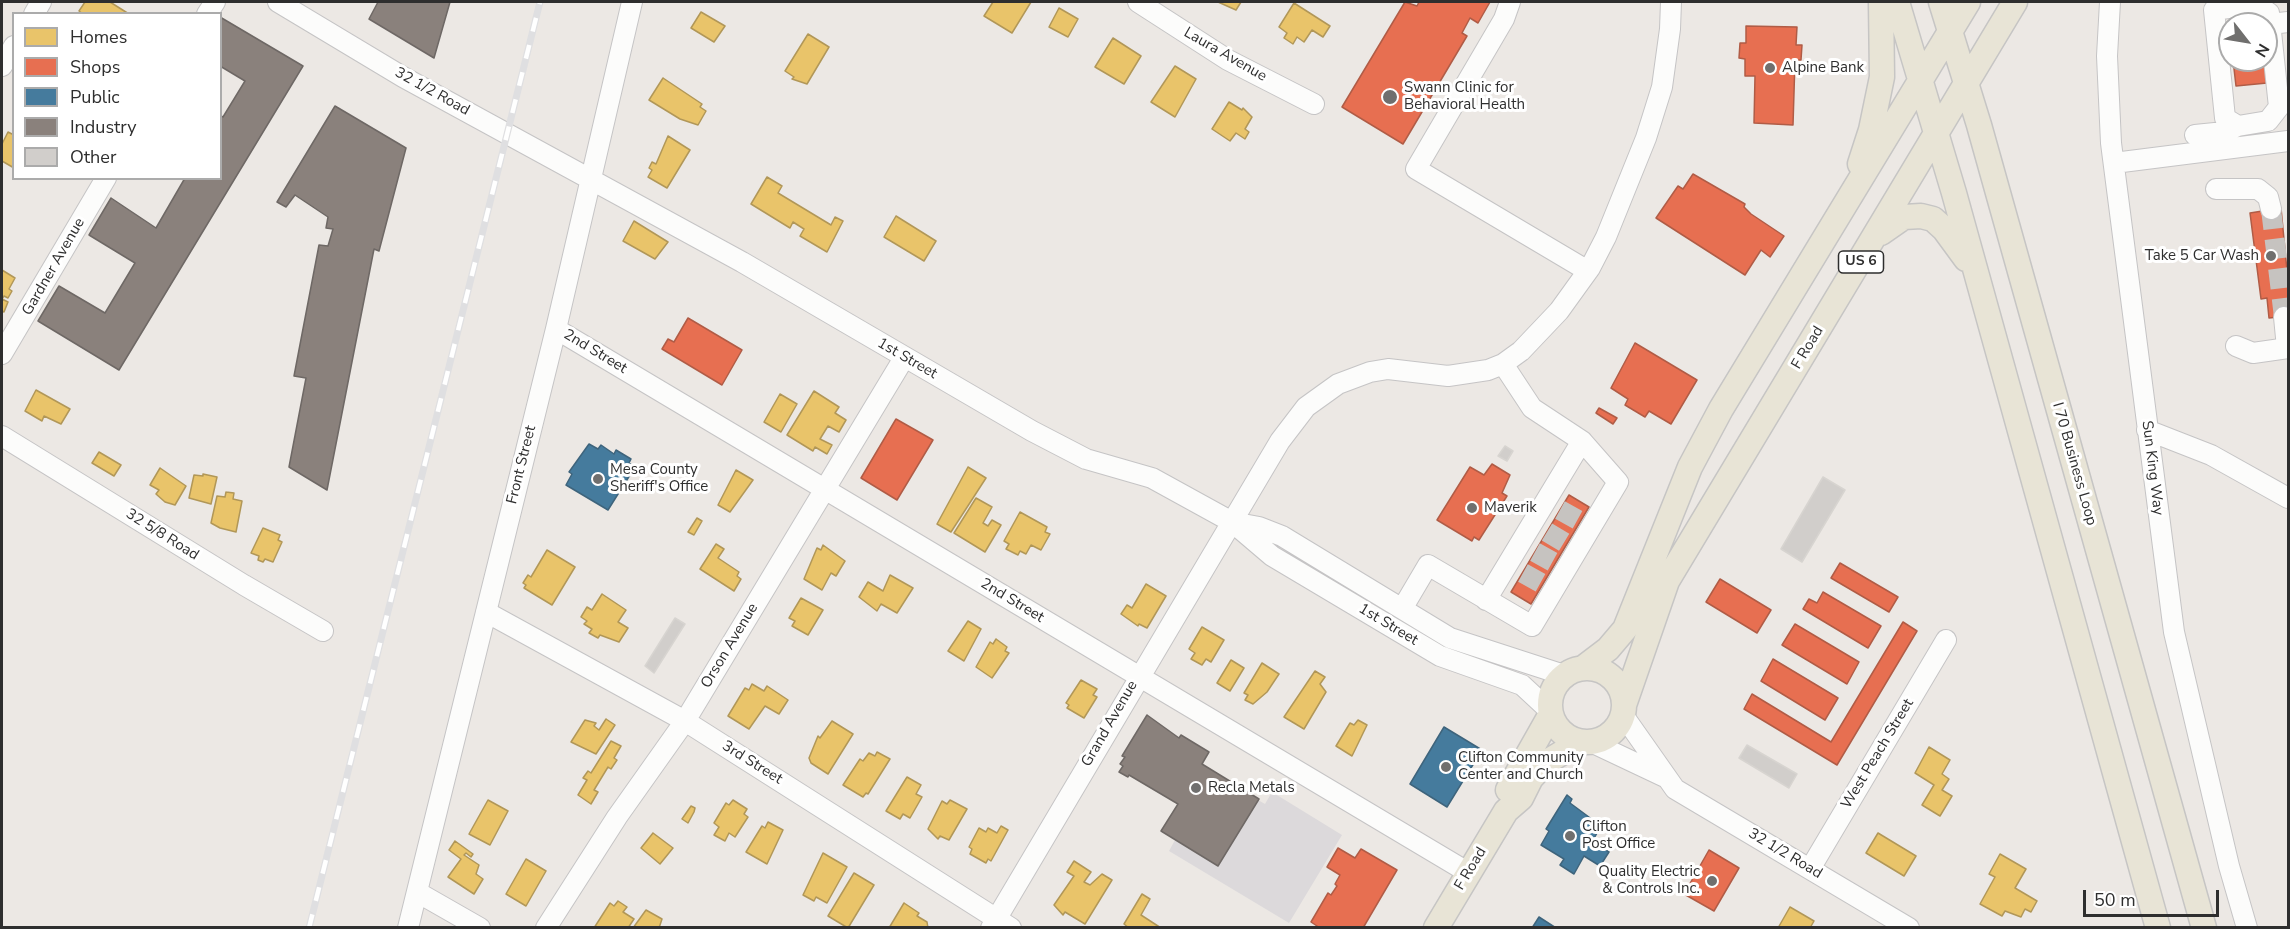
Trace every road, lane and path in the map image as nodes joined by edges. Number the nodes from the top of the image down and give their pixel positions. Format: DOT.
graph roads {
  1 [pos="278,2"];
  2 [pos="632,2"];
  3 [pos="1138,2"];
  4 [pos="1510,2"];
  5 [pos="1673,2"];
  6 [pos="1881,2"];
  7 [pos="1897,2"];
  8 [pos="1941,2"];
  9 [pos="1968,2"];
  10 [pos="2015,2"];
  11 [pos="2110,2"];
  12 [pos="2279,23"];
  13 [pos="1950,32"];
  14 [pos="12,49"];
  15 [pos="2,66"];
  16 [pos="1922,81"];
  17 [pos="1966,84"];
  18 [pos="1314,104"];
  19 [pos="2238,126"];
  20 [pos="1937,134"];
  21 [pos="2195,135"];
  22 [pos="2289,141"];
  23 [pos="2114,163"];
  24 [pos="589,177"];
  25 [pos="105,180"];
  26 [pos="2216,189"];
  27 [pos="2271,209"];
  28 [pos="1841,212"];
  29 [pos="1875,238"];
  30 [pos="1588,271"];
  31 [pos="1976,275"];
  32 [pos="2284,317"];
  33 [pos="556,329"];
  34 [pos="2236,346"];
  35 [pos="2288,348"];
  36 [pos="2,354"];
  37 [pos="904,358"];
  38 [pos="1503,364"];
  39 [pos="2147,430"];
  40 [pos="2,436"];
  41 [pos="1582,441"];
  42 [pos="824,490"];
  43 [pos="2289,498"];
  44 [pos="1232,522"];
  45 [pos="1486,600"];
  46 [pos="1402,609"];
  47 [pos="486,612"];
  48 [pos="323,631"];
  49 [pos="1946,640"];
  50 [pos="1573,671"];
  51 [pos="1138,676"];
  52 [pos="1623,710"];
  53 [pos="1550,712"];
  54 [pos="685,721"];
  55 [pos="1586,742"];
  56 [pos="1665,777"];
  57 [pos="1506,811"];
  58 [pos="1810,869"];
  59 [pos="1469,873"];
  60 [pos="417,892"];
  61 [pos="1882,921"];
  62 [pos="999,925"];
  63 [pos="408,927"];
  64 [pos="480,927"];
  65 [pos="546,927"];
  66 [pos="1436,927"];
  67 [pos="1909,927"];
  68 [pos="2158,927"];
  69 [pos="2204,927"];
  70 [pos="2247,927"];
  1 -- 24 [label="street, 32 1/2 Road"];
  2 -- 24 [label="street, Front Street"];
  3 -- 18 [label="street, Laura Avenue"];
  4 -- 30 [label="street"];
  5 -- 30 [label="street"];
  6 -- 28 [label="main road, US 6"];
  7 -- 16 [label="main road"];
  8 -- 13 [label="main road, I 70 Business Loop"];
  9 -- 13 [label="main road, US 6"];
  10 -- 17 [label="main road, F Road / US 6"];
  11 -- 23 [label="street, Sun King Way"];
  12 -- 19 [label="street"];
  12 -- 19 [label="street"];
  13 -- 16 [label="main road, US 6"];
  13 -- 17 [label="main road, I 70 Business Loop"];
  14 -- 15 [label="street"];
  16 -- 20 [label="main road"];
  16 -- 28 [label="main road, US 6"];
  17 -- 20 [label="main road, F Road / US 6"];
  17 -- 69 [label="main road, I 70 Business Loop"];
  19 -- 21 [label="street"];
  20 -- 29 [label="main road, F Road / US 6"];
  20 -- 31 [label="main road"];
  22 -- 23 [label="street"];
  23 -- 39 [label="street, Sun King Way"];
  24 -- 33 [label="street, Front Street"];
  24 -- 37 [label="street, 1st Street"];
  25 -- 36 [label="street, Gardner Avenue"];
  26 -- 27 [label="street"];
  28 -- 50 [label="main road, US 6"];
  29 -- 31 [label="main road"];
  29 -- 52 [label="main road, F Road / US 6"];
  30 -- 38 [label="street"];
  31 -- 68 [label="main road"];
  32 -- 35 [label="street"];
  33 -- 42 [label="street, 2nd Street"];
  33 -- 47 [label="street, Front Street"];
  34 -- 35 [label="street"];
  37 -- 42 [label="street, Orson Avenue"];
  37 -- 44 [label="street, 1st Street"];
  38 -- 41 [label="street"];
  38 -- 44 [label="street, Grand Avenue"];
  39 -- 43 [label="street"];
  39 -- 70 [label="street, Sun King Way"];
  40 -- 48 [label="street, 32 5/8 Road"];
  41 -- 45 [label="street"];
  41 -- 45 [label="street"];
  42 -- 51 [label="street, 2nd Street"];
  42 -- 54 [label="street, Orson Avenue"];
  44 -- 46 [label="street, 1st Street"];
  44 -- 51 [label="street, Grand Avenue"];
  44 -- 53 [label="street, 1st Street"];
  45 -- 46 [label="street"];
  46 -- 50 [label="street, 1st Street"];
  47 -- 54 [label="street, 3rd Street"];
  47 -- 60 [label="street, Front Street"];
  49 -- 58 [label="street, West Peach Street"];
  50 -- 52 [label="main road"];
  50 -- 53 [label="main road, US 6"];
  51 -- 59 [label="street, 2nd Street"];
  51 -- 62 [label="street, Grand Avenue"];
  52 -- 55 [label="main road, US 6"];
  52 -- 56 [label="street, 32 1/2 Road"];
  53 -- 55 [label="main road"];
  53 -- 57 [label="main road, F Road / US 6"];
  54 -- 62 [label="street, 3rd Street"];
  54 -- 65 [label="street, Orson Avenue"];
  55 -- 56 [label="street, 32 1/2 Road"];
  55 -- 57 [label="main road, F Road / US 6"];
  56 -- 58 [label="street, 32 1/2 Road"];
  57 -- 59 [label="main road, F Road / US 6"];
  58 -- 61 [label="street, 32 1/2 Road"];
  59 -- 66 [label="main road, F Road / US 6"];
  60 -- 63 [label="street, Front Street"];
  60 -- 64 [label="street"];
  61 -- 67 [label="street, 32 1/2 Road"];
}
